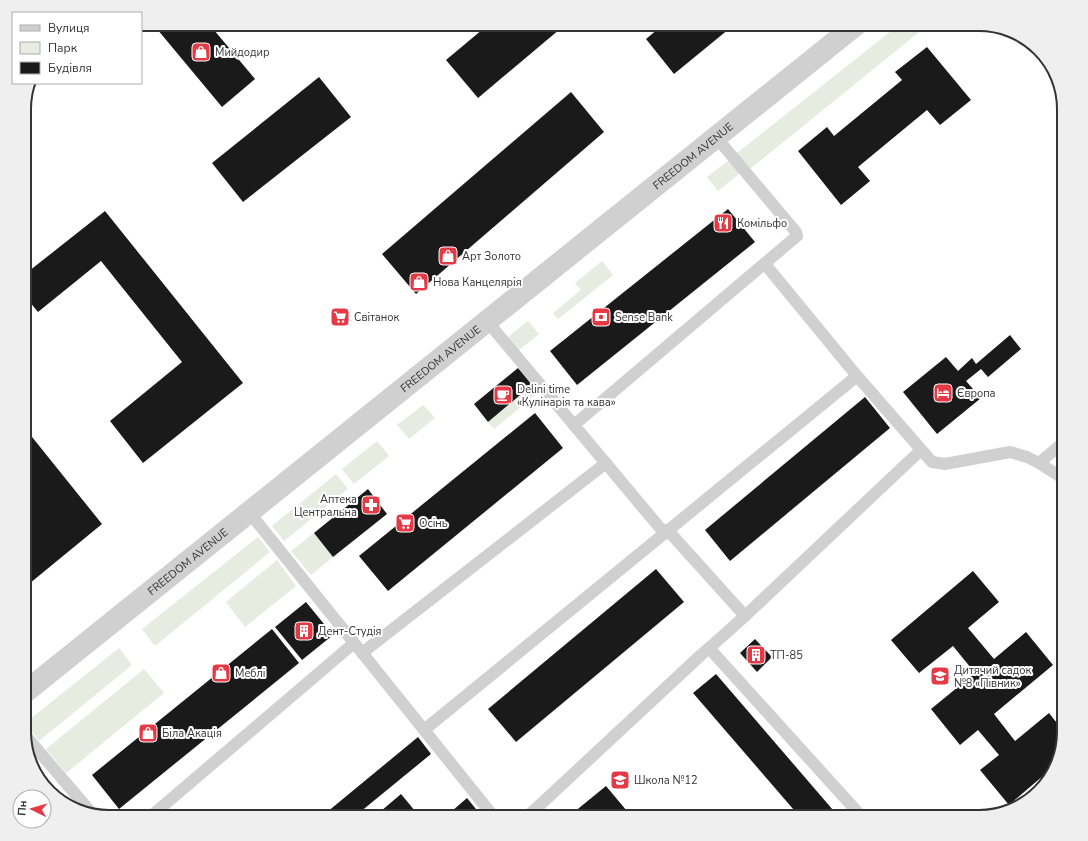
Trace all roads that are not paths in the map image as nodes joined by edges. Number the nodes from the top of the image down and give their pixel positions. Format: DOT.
graph roads {
  1 [pos="848,31"];
  2 [pos="716,137"];
  3 [pos="765,264"];
  4 [pos="487,321"];
  5 [pos="857,376"];
  6 [pos="574,425"];
  7 [pos="1057,448"];
  8 [pos="921,450"];
  9 [pos="606,463"];
  10 [pos="1039,463"];
  11 [pos="1057,474"];
  12 [pos="249,512"];
  13 [pos="666,532"];
  14 [pos="745,616"];
  15 [pos="358,648"];
  16 [pos="709,648"];
  17 [pos="31,687"];
  18 [pos="424,730"];
  19 [pos="32,743"];
  20 [pos="85,806"];
  21 [pos="159,810"];
  22 [pos="488,810"];
  23 [pos="534,810"];
  24 [pos="856,810"];
  1 -- 2 [label="street, FREEDOM AVENUE"];
  2 -- 3 [label="lane"];
  2 -- 4 [label="street, FREEDOM AVENUE"];
  3 -- 5 [label="lane"];
  3 -- 6 [label="lane"];
  4 -- 6 [label="lane"];
  4 -- 12 [label="street, FREEDOM AVENUE"];
  5 -- 8 [label="lane"];
  5 -- 13 [label="lane"];
  6 -- 9 [label="lane"];
  7 -- 10 [label="lane"];
  8 -- 10 [label="lane"];
  8 -- 14 [label="lane"];
  9 -- 13 [label="lane"];
  9 -- 15 [label="lane"];
  10 -- 11 [label="lane"];
  12 -- 15 [label="lane"];
  12 -- 17 [label="street, FREEDOM AVENUE"];
  13 -- 14 [label="lane"];
  13 -- 18 [label="lane"];
  14 -- 16 [label="lane"];
  15 -- 18 [label="lane"];
  15 -- 21 [label="lane"];
  16 -- 23 [label="lane"];
  16 -- 24 [label="lane"];
  18 -- 22 [label="lane"];
  19 -- 20 [label="lane"];
}
